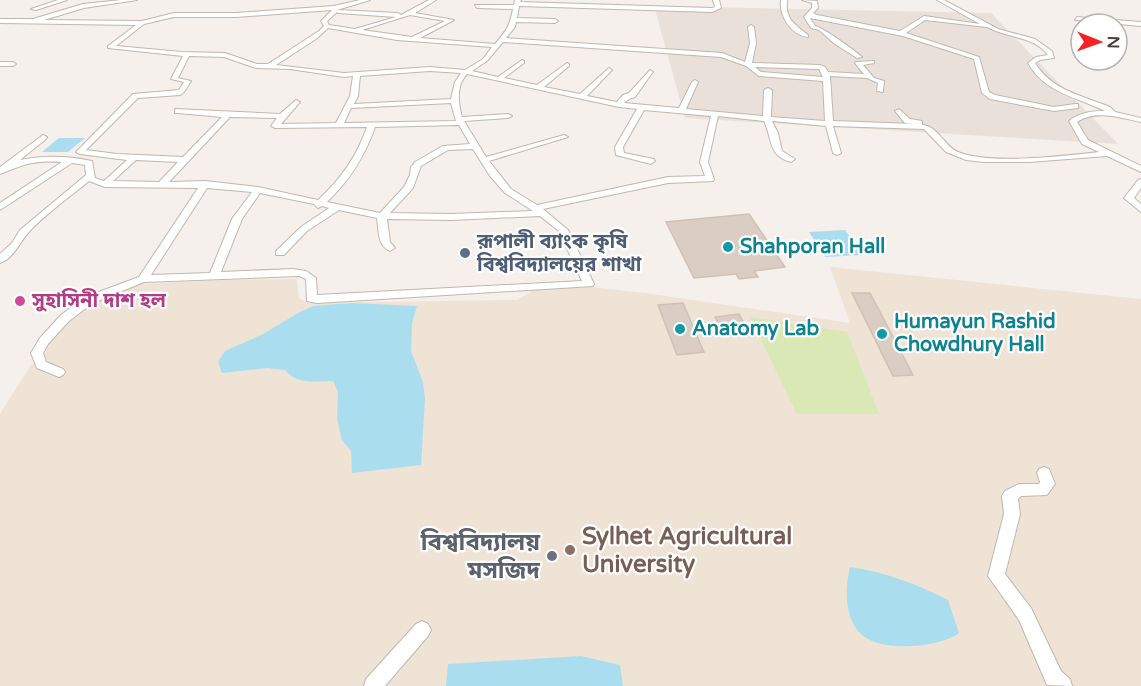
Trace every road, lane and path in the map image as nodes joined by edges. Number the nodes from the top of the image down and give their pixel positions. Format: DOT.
graph roads {
  1 [pos="64,0"];
  2 [pos="91,0"];
  3 [pos="133,0"];
  4 [pos="368,0"];
  5 [pos="433,0"];
  6 [pos="716,0"];
  7 [pos="784,0"];
  8 [pos="805,0"];
  9 [pos="940,0"];
  10 [pos="516,4"];
  11 [pos="83,6"];
  12 [pos="477,6"];
  13 [pos="34,9"];
  14 [pos="334,10"];
  15 [pos="812,14"];
  16 [pos="408,15"];
  17 [pos="0,21"];
  18 [pos="22,21"];
  19 [pos="33,21"];
  20 [pos="555,21"];
  21 [pos="142,23"];
  22 [pos="512,24"];
  23 [pos="327,26"];
  24 [pos="990,26"];
  25 [pos="751,27"];
  26 [pos="551,28"];
  27 [pos="0,29"];
  28 [pos="352,31"];
  29 [pos="901,33"];
  30 [pos="806,36"];
  31 [pos="414,39"];
  32 [pos="500,44"];
  33 [pos="187,54"];
  34 [pos="859,57"];
  35 [pos="522,62"];
  36 [pos="872,62"];
  37 [pos="0,64"];
  38 [pos="13,64"];
  39 [pos="567,65"];
  40 [pos="748,65"];
  41 [pos="270,66"];
  42 [pos="609,70"];
  43 [pos="468,71"];
  44 [pos="650,72"];
  45 [pos="357,75"];
  46 [pos="826,76"];
  47 [pos="869,76"];
  48 [pos="500,78"];
  49 [pos="695,82"];
  50 [pos="539,87"];
  51 [pos="768,90"];
  52 [pos="881,91"];
  53 [pos="582,98"];
  54 [pos="454,101"];
  55 [pos="296,102"];
  56 [pos="619,105"];
  57 [pos="349,106"];
  58 [pos="1074,106"];
  59 [pos="642,107"];
  60 [pos="682,110"];
  61 [pos="178,111"];
  62 [pos="899,111"];
  63 [pos="1108,114"];
  64 [pos="228,115"];
  65 [pos="716,115"];
  66 [pos="282,116"];
  67 [pos="508,116"];
  68 [pos="767,119"];
  69 [pos="1141,120"];
  70 [pos="460,121"];
  71 [pos="372,124"];
  72 [pos="830,124"];
  73 [pos="339,125"];
  74 [pos="923,128"];
  75 [pos="564,136"];
  76 [pos="43,137"];
  77 [pos="475,146"];
  78 [pos="837,153"];
  79 [pos="1110,153"];
  80 [pos="134,158"];
  81 [pos="72,159"];
  82 [pos="791,159"];
  83 [pos="184,160"];
  84 [pos="484,160"];
  85 [pos="651,161"];
  86 [pos="8,165"];
  87 [pos="1141,169"];
  88 [pos="0,171"];
  89 [pos="91,175"];
  90 [pos="1141,182"];
  91 [pos="105,184"];
  92 [pos="162,184"];
  93 [pos="205,184"];
  94 [pos="258,190"];
  95 [pos="318,205"];
  96 [pos="0,207"];
  97 [pos="335,208"];
  98 [pos="1141,209"];
  99 [pos="539,211"];
  100 [pos="382,216"];
  101 [pos="390,248"];
  102 [pos="280,253"];
  103 [pos="0,260"];
  104 [pos="214,276"];
  105 [pos="143,279"];
  106 [pos="59,372"];
  107 [pos="1044,473"];
  108 [pos="422,630"];
  109 [pos="373,686"];
  110 [pos="1063,686"];
  1 -- 13 [label="street"];
  2 -- 11 [label="street"];
  3 -- 11 [label="street"];
  4 -- 14 [label="street"];
  5 -- 16 [label="street"];
  6 -- 10 [label="street"];
  7 -- 30 [label="street"];
  8 -- 15 [label="street"];
  9 -- 24 [label="street"];
  10 -- 12 [label="street"];
  10 -- 22 [label="street"];
  11 -- 19 [label="street"];
  14 -- 16 [label="street"];
  14 -- 21 [label="street"];
  14 -- 23 [label="street"];
  15 -- 29 [label="street"];
  15 -- 34 [label="street"];
  16 -- 28 [label="street"];
  16 -- 31 [label="street"];
  17 -- 18 [label="street"];
  18 -- 19 [label="street"];
  18 -- 27 [label="street"];
  19 -- 21 [label="street"];
  20 -- 22 [label="street"];
  21 -- 33 [label="street"];
  22 -- 26 [label="street"];
  22 -- 32 [label="street"];
  23 -- 28 [label="street"];
  23 -- 41 [label="street"];
  24 -- 29 [label="street"];
  24 -- 63 [label="street"];
  25 -- 40 [label="street"];
  28 -- 31 [label="street"];
  29 -- 58 [label="street"];
  31 -- 32 [label="street"];
  32 -- 40 [label="street"];
  32 -- 43 [label="street"];
  33 -- 41 [label="street"];
  33 -- 80 [label="street"];
  35 -- 48 [label="street"];
  36 -- 47 [label="street"];
  37 -- 38 [label="street"];
  39 -- 50 [label="street"];
  40 -- 46 [label="street"];
  40 -- 46 [label="street"];
  41 -- 45 [label="street"];
  42 -- 53 [label="street"];
  43 -- 45 [label="street"];
  43 -- 48 [label="street"];
  43 -- 54 [label="street"];
  44 -- 56 [label="street"];
  45 -- 57 [label="street"];
  46 -- 47 [label="street"];
  46 -- 72 [label="street"];
  47 -- 52 [label="street"];
  48 -- 50 [label="street"];
  49 -- 60 [label="street"];
  50 -- 53 [label="street"];
  51 -- 68 [label="street"];
  53 -- 56 [label="street"];
  54 -- 57 [label="street"];
  54 -- 70 [label="street"];
  55 -- 66 [label="street"];
  56 -- 59 [label="street"];
  57 -- 73 [label="street"];
  59 -- 60 [label="street"];
  59 -- 85 [label="street"];
  60 -- 65 [label="street"];
  61 -- 64 [label="street"];
  62 -- 74 [label="street"];
  63 -- 69 [label="street"];
  63 -- 79 [label="street"];
  64 -- 66 [label="street"];
  64 -- 83 [label="street"];
  65 -- 68 [label="street"];
  65 -- 99 [label="street"];
  66 -- 73 [label="street"];
  67 -- 70 [label="street"];
  68 -- 72 [label="street"];
  68 -- 82 [label="street"];
  70 -- 71 [label="street"];
  70 -- 77 [label="street"];
  71 -- 73 [label="street"];
  71 -- 95 [label="street"];
  72 -- 74 [label="street"];
  72 -- 78 [label="street"];
  74 -- 79 [label="street"];
  75 -- 84 [label="street"];
  76 -- 86 [label="street"];
  77 -- 84 [label="street"];
  77 -- 100 [label="street"];
  79 -- 87 [label="street"];
  80 -- 83 [label="street"];
  80 -- 91 [label="street"];
  81 -- 86 [label="street"];
  81 -- 89 [label="street"];
  81 -- 96 [label="street"];
  83 -- 92 [label="street"];
  84 -- 99 [label="street"];
  86 -- 88 [label="street"];
  89 -- 91 [label="street"];
  89 -- 103 [label="street"];
  90 -- 98 [label="street"];
  91 -- 92 [label="street"];
  92 -- 93 [label="street"];
  93 -- 94 [label="street"];
  93 -- 105 [label="street"];
  94 -- 95 [label="street"];
  94 -- 104 [label="street"];
  95 -- 97 [label="street"];
  97 -- 100 [label="street"];
  97 -- 102 [label="street"];
  99 -- 100 [label="street"];
  99 -- 104 [label="street"];
  100 -- 101 [label="street"];
  104 -- 105 [label="street"];
  105 -- 106 [label="street"];
  107 -- 110 [label="street"];
  108 -- 109 [label="street"];
}
